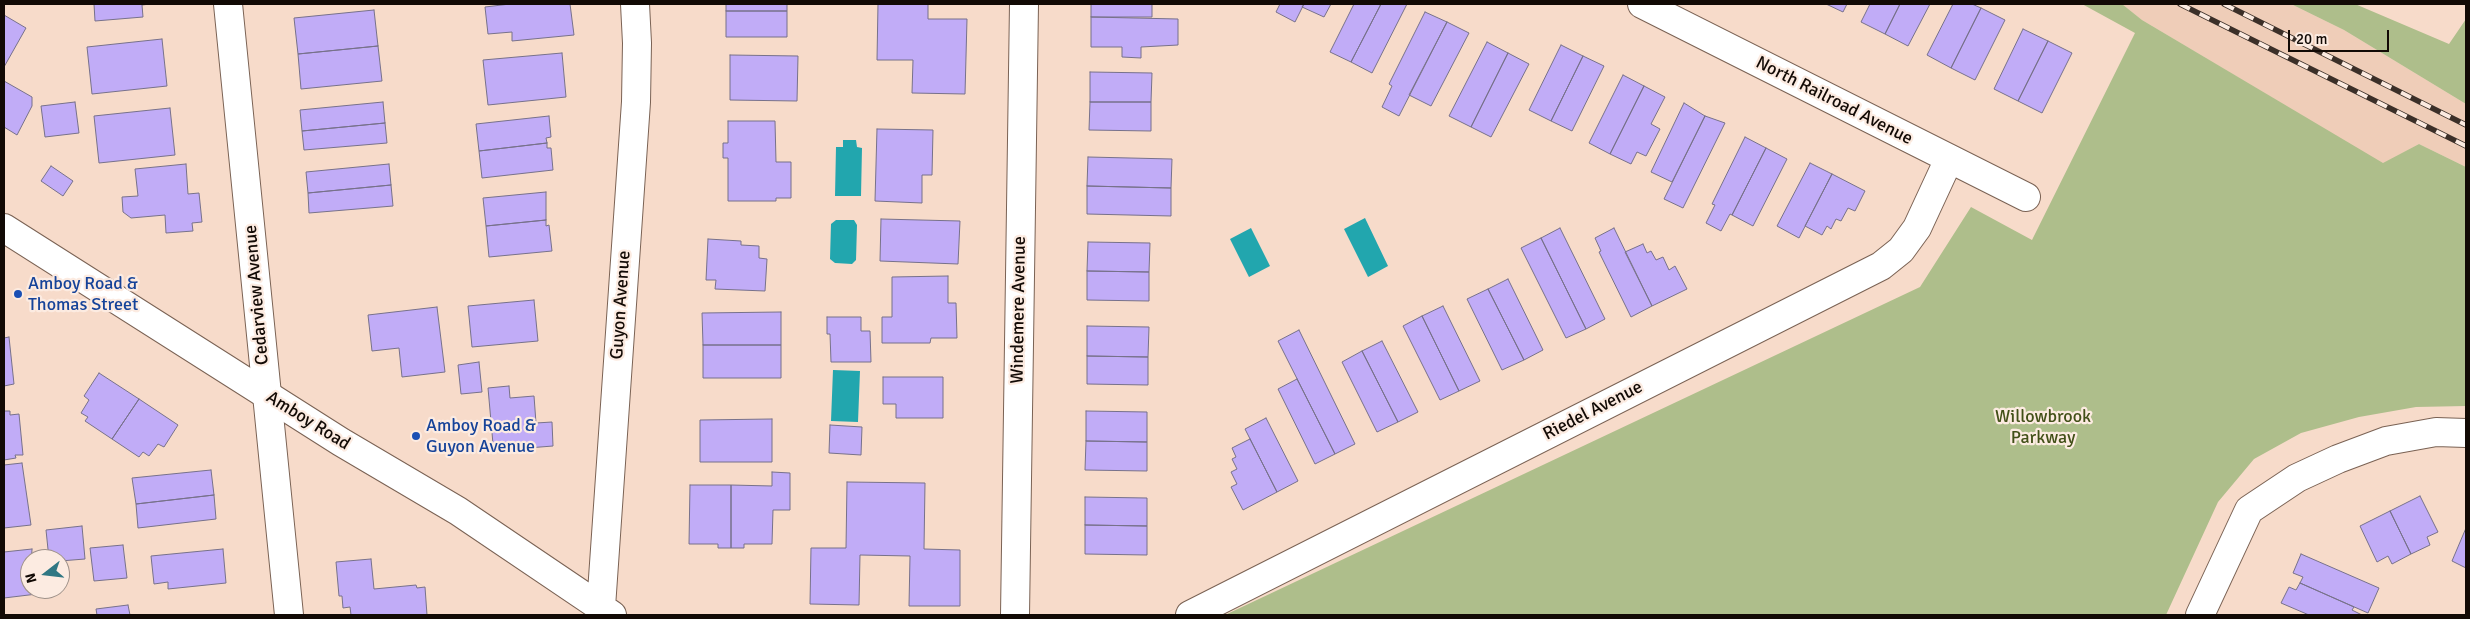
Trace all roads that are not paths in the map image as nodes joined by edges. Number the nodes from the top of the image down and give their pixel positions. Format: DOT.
graph roads {
  1 [pos="228,4"];
  2 [pos="635,4"];
  3 [pos="1024,4"];
  4 [pos="1642,4"];
  5 [pos="1949,159"];
  6 [pos="2026,197"];
  7 [pos="4,228"];
  8 [pos="266,395"];
  9 [pos="2466,433"];
  10 [pos="606,611"];
  11 [pos="289,615"];
  12 [pos="1015,615"];
  13 [pos="1190,615"];
  14 [pos="2200,615"];
  1 -- 8 [label="street, Cedarview Avenue"];
  2 -- 10 [label="street, Guyon Avenue"];
  3 -- 12 [label="street, Windemere Avenue"];
  4 -- 5 [label="street, North Railroad Avenue"];
  5 -- 6 [label="street, North Railroad Avenue"];
  5 -- 13 [label="street, Riedel Avenue"];
  7 -- 8 [label="street, Amboy Road"];
  8 -- 10 [label="street, Amboy Road"];
  8 -- 11 [label="street, Cedarview Avenue"];
  9 -- 14 [label="street"];
}
